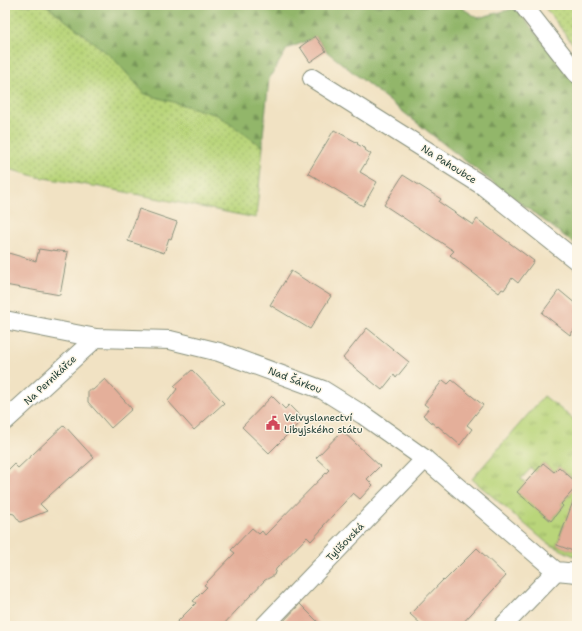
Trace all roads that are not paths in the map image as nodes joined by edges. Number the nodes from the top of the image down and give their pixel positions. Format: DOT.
graph roads {
  1 [pos="523,5"];
  2 [pos="577,74"];
  3 [pos="312,78"];
  4 [pos="577,261"];
  5 [pos="5,320"];
  6 [pos="96,338"];
  7 [pos="5,422"];
  8 [pos="425,459"];
  9 [pos="556,570"];
  10 [pos="577,573"];
  11 [pos="264,626"];
  12 [pos="503,626"];
  1 -- 2 [label="street"];
  3 -- 4 [label="street, Na Pahoubce"];
  5 -- 6 [label="street, Nad Šárkou"];
  6 -- 7 [label="street, Na Pernikářce"];
  6 -- 8 [label="street, Nad Šárkou"];
  8 -- 9 [label="street, Nad Šárkou"];
  8 -- 11 [label="street, Tylišovská"];
  9 -- 10 [label="street"];
  9 -- 12 [label="street"];
}
